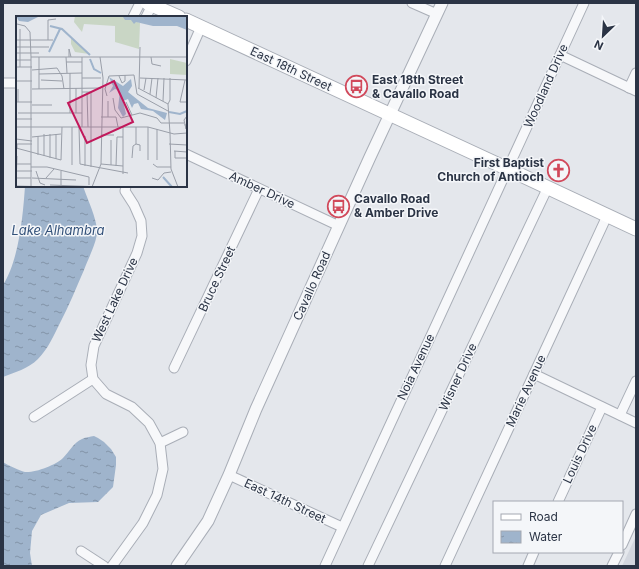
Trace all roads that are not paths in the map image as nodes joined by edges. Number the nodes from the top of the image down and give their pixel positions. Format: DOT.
graph roads {
  1 [pos="412,3"];
  2 [pos="442,3"];
  3 [pos="584,3"];
  4 [pos="146,4"];
  5 [pos="437,14"];
  6 [pos="134,16"];
  7 [pos="146,16"];
  8 [pos="176,16"];
  9 [pos="187,20"];
  10 [pos="201,27"];
  11 [pos="560,55"];
  12 [pos="187,59"];
  13 [pos="636,73"];
  14 [pos="16,83"];
  15 [pos="3,84"];
  16 [pos="633,90"];
  17 [pos="390,115"];
  18 [pos="187,154"];
  19 [pos="508,169"];
  20 [pos="126,187"];
  21 [pos="548,187"];
  22 [pos="259,189"];
  23 [pos="607,216"];
  24 [pos="339,226"];
  25 [pos="636,229"];
  26 [pos="174,368"];
  27 [pos="534,374"];
  28 [pos="93,380"];
  29 [pos="636,381"];
  30 [pos="602,407"];
  31 [pos="620,415"];
  32 [pos="34,417"];
  33 [pos="636,423"];
  34 [pos="183,432"];
  35 [pos="160,443"];
  36 [pos="228,475"];
  37 [pos="558,501"];
  38 [pos="636,514"];
  39 [pos="342,527"];
  40 [pos="623,543"];
  41 [pos="81,551"];
  42 [pos="534,553"];
  43 [pos="618,553"];
  44 [pos="181,565"];
  45 [pos="104,566"];
  46 [pos="112,566"];
  47 [pos="324,566"];
  48 [pos="368,566"];
  49 [pos="444,566"];
  50 [pos="528,566"];
  51 [pos="612,566"];
  1 -- 5 [label="street"];
  2 -- 5 [label="street, Cavallo Road"];
  3 -- 11 [label="street, Woodland Drive"];
  4 -- 6 [label="street"];
  4 -- 7 [label="street"];
  4 -- 8 [label="main road"];
  5 -- 17 [label="street, Cavallo Road"];
  9 -- 10 [label="main road, East 18th Street"];
  10 -- 12 [label="street"];
  10 -- 17 [label="main road, East 18th Street"];
  11 -- 16 [label="street"];
  11 -- 19 [label="street, Woodland Drive"];
  13 -- 16 [label="street"];
  14 -- 15 [label="street"];
  17 -- 19 [label="main road, East 18th Street"];
  17 -- 24 [label="street, Cavallo Road"];
  18 -- 22 [label="street, Amber Drive"];
  19 -- 21 [label="main road, East 18th Street"];
  19 -- 39 [label="street, Noia Avenue"];
  20 -- 28 [label="street, West Lake Drive"];
  21 -- 23 [label="main road, East 18th Street"];
  21 -- 48 [label="street, Wisner Drive"];
  22 -- 24 [label="street, Amber Drive"];
  22 -- 26 [label="street, Bruce Street"];
  23 -- 25 [label="main road, East 18th Street"];
  23 -- 27 [label="street, Marie Avenue"];
  24 -- 36 [label="street, Cavallo Road"];
  27 -- 30 [label="street"];
  27 -- 49 [label="street, Marie Avenue"];
  28 -- 32 [label="street"];
  28 -- 35 [label="street"];
  29 -- 31 [label="street"];
  30 -- 31 [label="street"];
  30 -- 37 [label="street, Louis Drive"];
  31 -- 33 [label="street"];
  34 -- 35 [label="street"];
  35 -- 46 [label="street"];
  36 -- 39 [label="street, East 14th Street"];
  36 -- 44 [label="street, Cavallo Road"];
  38 -- 40 [label="street"];
  39 -- 47 [label="street, Noia Avenue"];
  41 -- 45 [label="street"];
  42 -- 50 [label="street"];
  43 -- 51 [label="street"];
}
